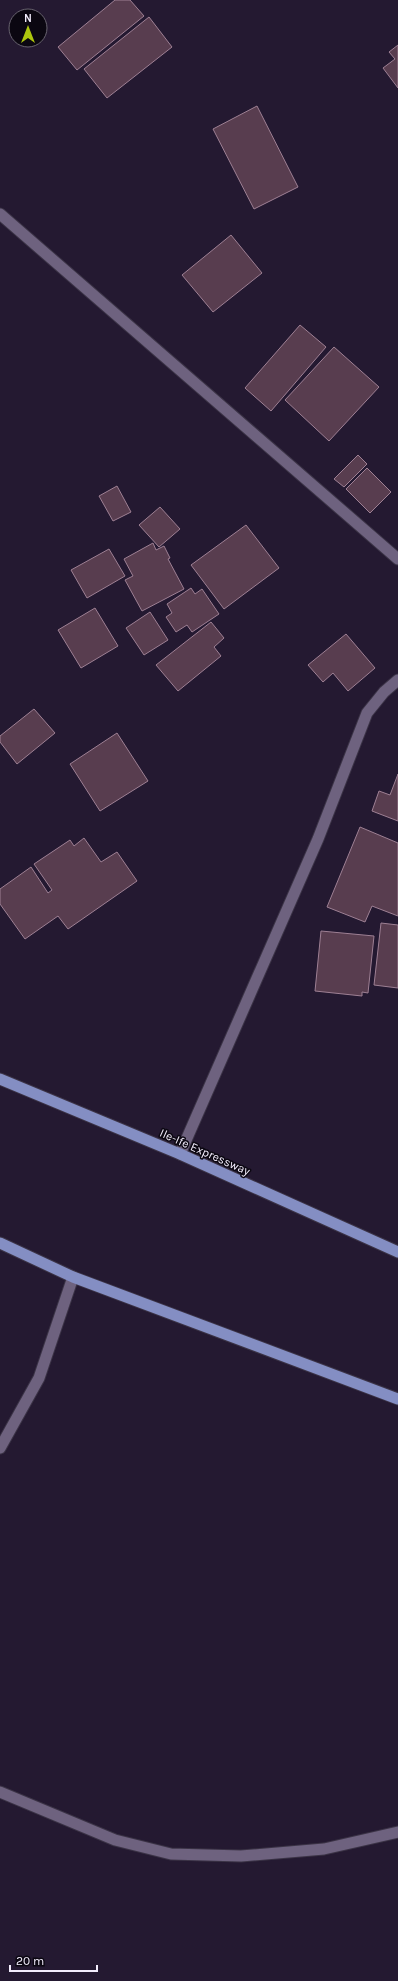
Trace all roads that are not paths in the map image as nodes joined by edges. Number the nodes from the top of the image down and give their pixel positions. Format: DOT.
graph roads {
  1 [pos="0,214"];
  2 [pos="398,559"];
  3 [pos="398,680"];
  4 [pos="0,1078"];
  5 [pos="180,1154"];
  6 [pos="0,1243"];
  7 [pos="398,1252"];
  8 [pos="73,1277"];
  9 [pos="398,1399"];
  10 [pos="0,1448"];
  11 [pos="0,1792"];
  12 [pos="398,1832"];
  1 -- 2 [label="street"];
  3 -- 5 [label="street"];
  4 -- 5 [label="main road, Ile-Ife Expressway"];
  5 -- 7 [label="main road, Ile-Ife Expressway"];
  6 -- 8 [label="main road"];
  8 -- 9 [label="main road"];
  8 -- 10 [label="street"];
  11 -- 12 [label="street"];
}
